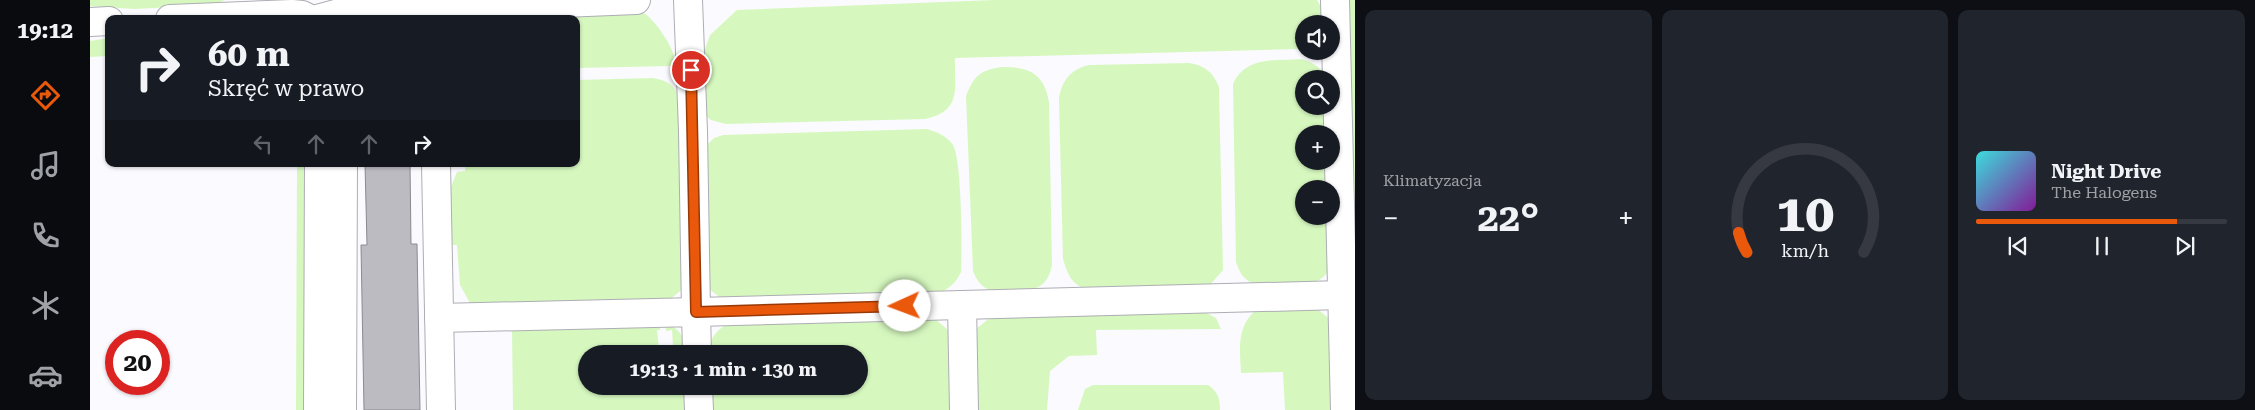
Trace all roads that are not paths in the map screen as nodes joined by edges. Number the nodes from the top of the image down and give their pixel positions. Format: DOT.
graph roads {
  1 [pos="636,0"];
  2 [pos="688,0"];
  3 [pos="1335,0"];
  4 [pos="264,7"];
  5 [pos="432,13"];
  6 [pos="390,14"];
  7 [pos="201,15"];
  8 [pos="302,15"];
  9 [pos="332,15"];
  10 [pos="105,21"];
  11 [pos="90,22"];
  12 [pos="319,167"];
  13 [pos="343,167"];
  14 [pos="436,167"];
  15 [pos="1342,295"];
  16 [pos="962,305"];
  17 [pos="696,312"];
  18 [pos="439,318"];
  19 [pos="697,345"];
  20 [pos="698,395"];
  21 [pos="318,410"];
  22 [pos="342,410"];
  23 [pos="441,410"];
  24 [pos="699,410"];
  25 [pos="964,410"];
  26 [pos="1346,410"];
  1 -- 5 [label="street"];
  2 -- 17 [label="street"];
  3 -- 15 [label="street"];
  4 -- 7 [label="street"];
  4 -- 8 [label="street"];
  5 -- 6 [label="street"];
  6 -- 9 [label="street"];
  10 -- 11 [label="street"];
  12 -- 21 [label="street"];
  13 -- 22 [label="street"];
  14 -- 18 [label="street"];
  15 -- 16 [label="street"];
  15 -- 26 [label="street"];
  16 -- 17 [label="street"];
  16 -- 25 [label="street"];
  17 -- 18 [label="street"];
  17 -- 19 [label="street"];
  18 -- 23 [label="street"];
  20 -- 24 [label="street"];
}
